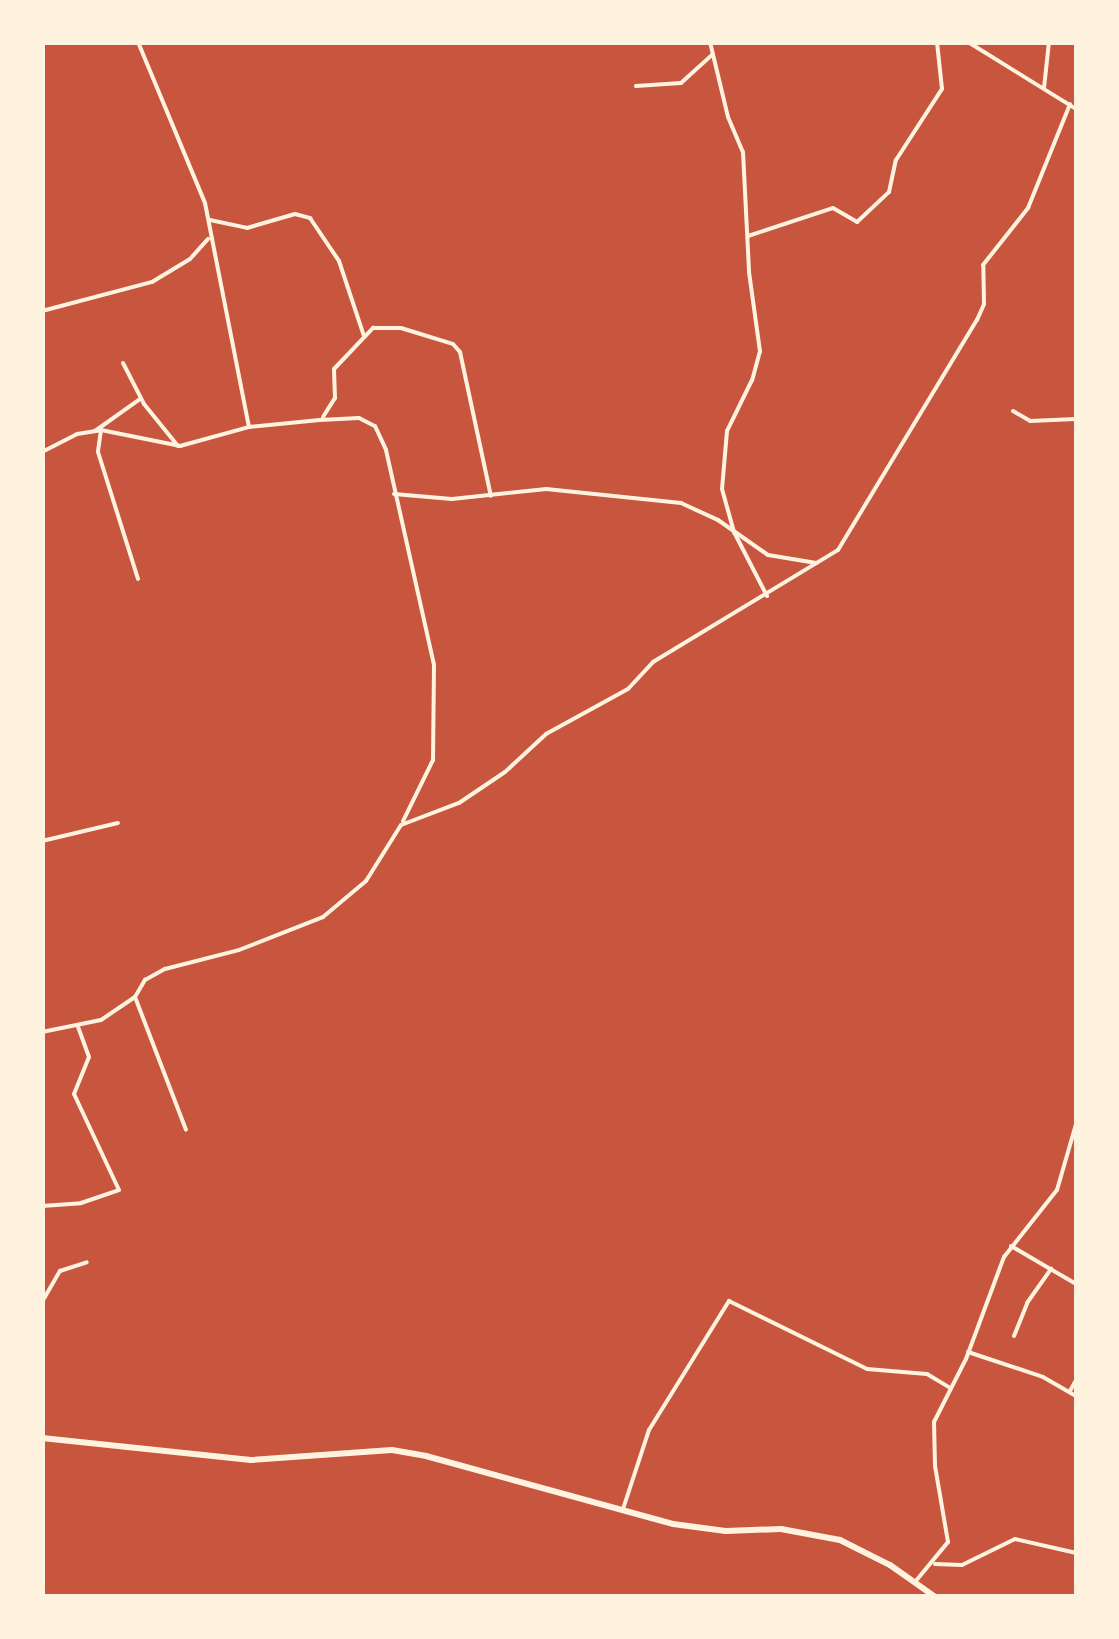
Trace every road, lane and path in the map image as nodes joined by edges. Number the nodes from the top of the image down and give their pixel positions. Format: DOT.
graph roads {
  1 [pos="138,42"];
  2 [pos="710,42"];
  3 [pos="936,42"];
  4 [pos="968,42"];
  5 [pos="1049,42"];
  6 [pos="713,54"];
  7 [pos="636,86"];
  8 [pos="1044,88"];
  9 [pos="1070,104"];
  10 [pos="1076,109"];
  11 [pos="208,219"];
  12 [pos="748,236"];
  13 [pos="209,238"];
  14 [pos="42,311"];
  15 [pos="364,336"];
  16 [pos="122,362"];
  17 [pos="141,397"];
  18 [pos="1013,410"];
  19 [pos="320,420"];
  20 [pos="1076,420"];
  21 [pos="248,428"];
  22 [pos="98,430"];
  23 [pos="178,446"];
  24 [pos="42,452"];
  25 [pos="394,494"];
  26 [pos="491,496"];
  27 [pos="734,532"];
  28 [pos="820,563"];
  29 [pos="138,579"];
  30 [pos="767,596"];
  31 [pos="118,823"];
  32 [pos="401,825"];
  33 [pos="42,841"];
  34 [pos="135,997"];
  35 [pos="78,1027"];
  36 [pos="42,1032"];
  37 [pos="1076,1124"];
  38 [pos="186,1130"];
  39 [pos="42,1206"];
  40 [pos="1010,1246"];
  41 [pos="87,1262"];
  42 [pos="1052,1269"];
  43 [pos="1076,1284"];
  44 [pos="42,1302"];
  45 [pos="1014,1336"];
  46 [pos="968,1352"];
  47 [pos="1076,1380"];
  48 [pos="950,1388"];
  49 [pos="1070,1391"];
  50 [pos="1076,1396"];
  51 [pos="42,1438"];
  52 [pos="622,1513"];
  53 [pos="1076,1553"];
  54 [pos="934,1564"];
  55 [pos="915,1582"];
  56 [pos="934,1596"];
  1 -- 11 [label="street"];
  2 -- 6 [label="street"];
  3 -- 12 [label="street"];
  4 -- 8 [label="street"];
  5 -- 8 [label="street"];
  6 -- 7 [label="street"];
  6 -- 12 [label="street"];
  8 -- 9 [label="street"];
  9 -- 10 [label="street"];
  9 -- 28 [label="street"];
  11 -- 13 [label="street"];
  11 -- 15 [label="street"];
  12 -- 27 [label="street"];
  13 -- 14 [label="street"];
  13 -- 21 [label="street"];
  15 -- 19 [label="street"];
  15 -- 26 [label="street"];
  16 -- 17 [label="street"];
  17 -- 22 [label="street"];
  17 -- 23 [label="street"];
  18 -- 20 [label="street"];
  19 -- 21 [label="street"];
  19 -- 25 [label="street"];
  21 -- 23 [label="street"];
  22 -- 23 [label="street"];
  22 -- 24 [label="street"];
  22 -- 29 [label="street"];
  25 -- 26 [label="street"];
  25 -- 32 [label="street"];
  26 -- 27 [label="street"];
  27 -- 28 [label="street"];
  27 -- 30 [label="street"];
  28 -- 30 [label="street"];
  30 -- 32 [label="street"];
  31 -- 33 [label="street"];
  32 -- 34 [label="street"];
  34 -- 35 [label="street"];
  34 -- 38 [label="street"];
  35 -- 36 [label="street"];
  35 -- 39 [label="street"];
  37 -- 40 [label="street"];
  40 -- 42 [label="street"];
  40 -- 46 [label="street"];
  41 -- 44 [label="street"];
  42 -- 43 [label="street"];
  42 -- 45 [label="street"];
  46 -- 48 [label="street"];
  46 -- 49 [label="street"];
  47 -- 49 [label="street"];
  48 -- 52 [label="street"];
  48 -- 54 [label="street"];
  49 -- 50 [label="street"];
  51 -- 52 [label="main road"];
  52 -- 55 [label="main road"];
  53 -- 54 [label="street"];
  54 -- 55 [label="street"];
  55 -- 56 [label="main road"];
}
